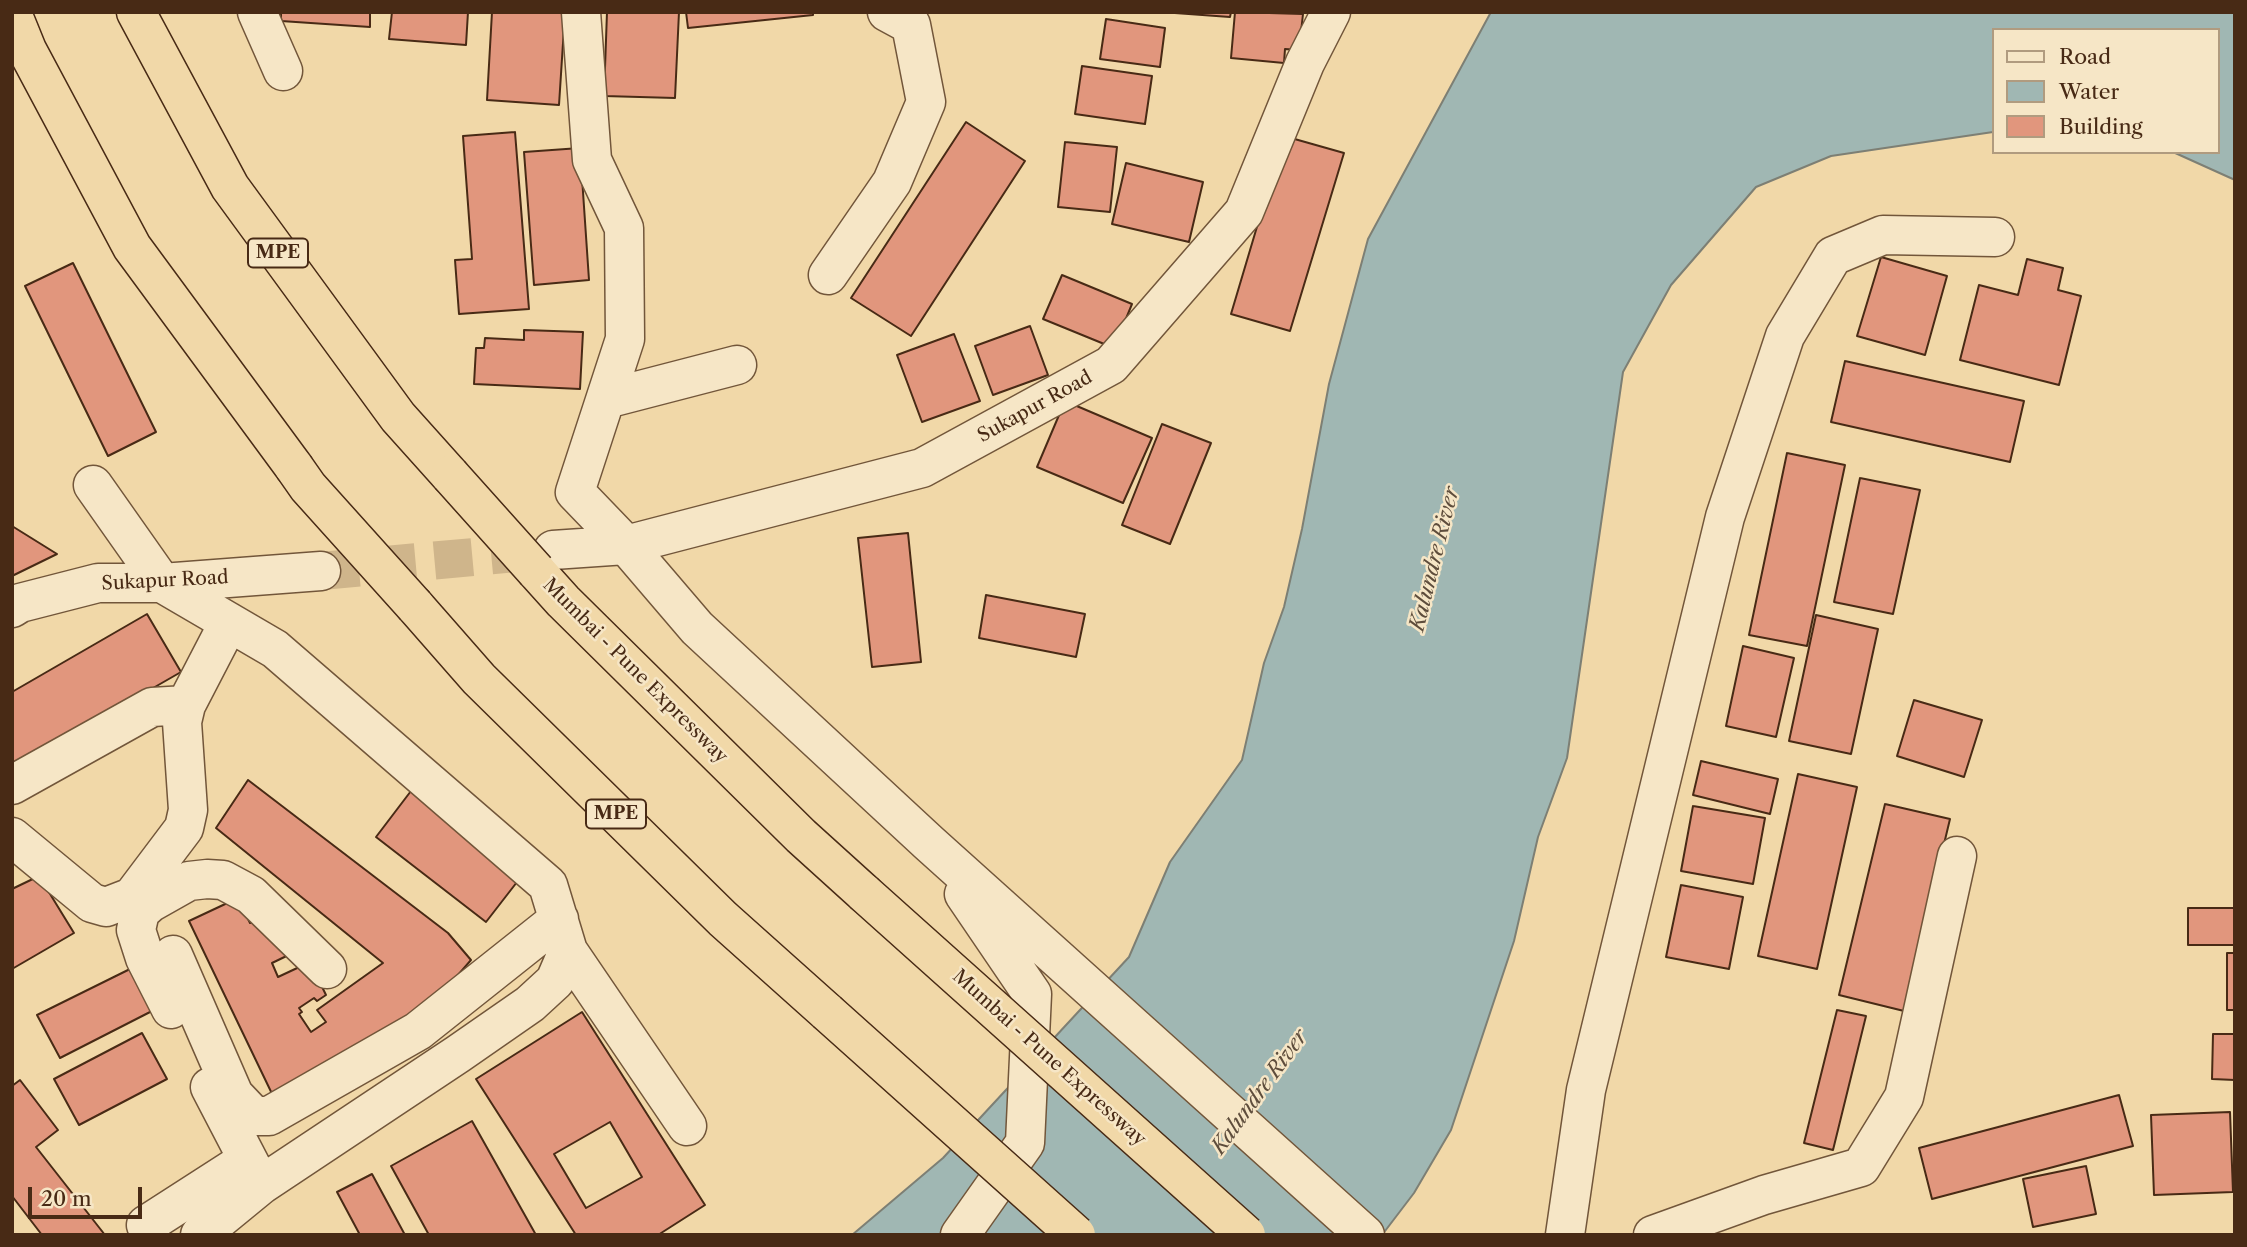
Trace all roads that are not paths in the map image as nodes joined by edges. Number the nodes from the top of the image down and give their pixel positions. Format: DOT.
graph roads {
  1 [pos="136,12"];
  2 [pos="257,12"];
  3 [pos="581,12"];
  4 [pos="887,12"];
  5 [pos="1331,12"];
  6 [pos="12,13"];
  7 [pos="283,71"];
  8 [pos="1995,237"];
  9 [pos="828,275"];
  10 [pos="737,365"];
  11 [pos="606,399"];
  12 [pos="93,485"];
  13 [pos="626,545"];
  14 [pos="545,561"];
  15 [pos="321,571"];
  16 [pos="162,583"];
  17 [pos="12,608"];
  18 [pos="229,622"];
  19 [pos="186,705"];
  20 [pos="12,785"];
  21 [pos="12,837"];
  22 [pos="929,844"];
  23 [pos="1957,856"];
  24 [pos="563,935"];
  25 [pos="173,955"];
  26 [pos="327,969"];
  27 [pos="687,1126"];
  28 [pos="254,1173"];
  29 [pos="146,1226"];
  30 [pos="200,1235"];
  31 [pos="960,1235"];
  32 [pos="1076,1235"];
  33 [pos="1247,1235"];
  34 [pos="1365,1235"];
  35 [pos="1564,1235"];
  36 [pos="1653,1235"];
  1 -- 14 [label="highway, Mumbai - Pune Expressway / MPE, bridge"];
  2 -- 7 [label="street"];
  3 -- 11 [label="street"];
  4 -- 9 [label="street"];
  5 -- 13 [label="street, Sukapur Road"];
  6 -- 32 [label="highway, MPE, bridge"];
  8 -- 35 [label="street"];
  10 -- 11 [label="street"];
  11 -- 13 [label="street"];
  12 -- 16 [label="street"];
  13 -- 14 [label="street, Sukapur Road"];
  13 -- 22 [label="street"];
  14 -- 33 [label="highway, Mumbai - Pune Expressway / MPE, bridge"];
  15 -- 16 [label="street, Sukapur Road"];
  16 -- 17 [label="street, Sukapur Road"];
  16 -- 18 [label="street"];
  18 -- 19 [label="street"];
  18 -- 24 [label="street"];
  19 -- 20 [label="street"];
  19 -- 21 [label="street"];
  22 -- 31 [label="street"];
  22 -- 34 [label="street"];
  23 -- 36 [label="street"];
  24 -- 25 [label="street"];
  24 -- 27 [label="street"];
  24 -- 28 [label="street"];
  26 -- 28 [label="street"];
  28 -- 29 [label="street"];
  28 -- 30 [label="street"];
}
